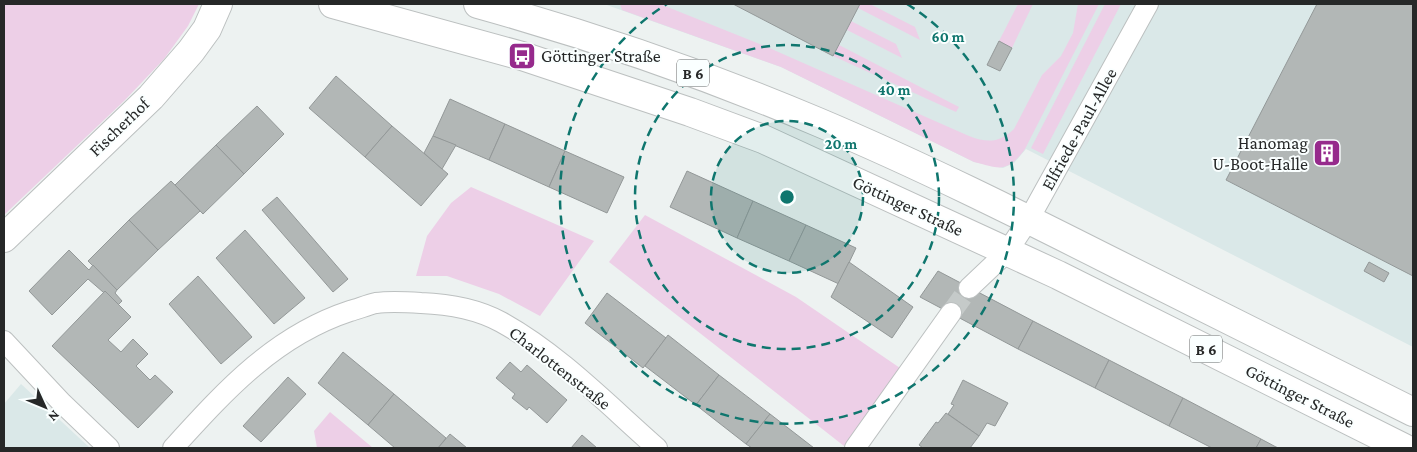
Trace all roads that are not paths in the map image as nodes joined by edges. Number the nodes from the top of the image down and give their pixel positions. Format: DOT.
graph roads {
  1 [pos="218,4"];
  2 [pos="333,4"];
  3 [pos="478,4"];
  4 [pos="1148,4"];
  5 [pos="1029,219"];
  6 [pos="4,238"];
  7 [pos="1007,252"];
  8 [pos="969,288"];
  9 [pos="950,313"];
  10 [pos="4,341"];
  11 [pos="1413,412"];
  12 [pos="109,448"];
  13 [pos="173,448"];
  14 [pos="657,448"];
  15 [pos="855,448"];
  16 [pos="1404,448"];
  1 -- 6 [label="main road, Fischerhof"];
  2 -- 7 [label="main road, Göttinger Straße / B 6"];
  3 -- 5 [label="main road, Göttinger Straße / B 6"];
  4 -- 5 [label="street, Elfriede-Paul-Allee"];
  5 -- 7 [label="street, Elfriede-Paul-Allee"];
  5 -- 11 [label="main road, Göttinger Straße / B 6"];
  7 -- 8 [label="street, Elfriede-Paul-Allee"];
  7 -- 16 [label="main road, Göttinger Straße / B 6"];
  9 -- 15 [label="street"];
  10 -- 12 [label="street"];
  13 -- 14 [label="street, Charlottenstraße"];
}
